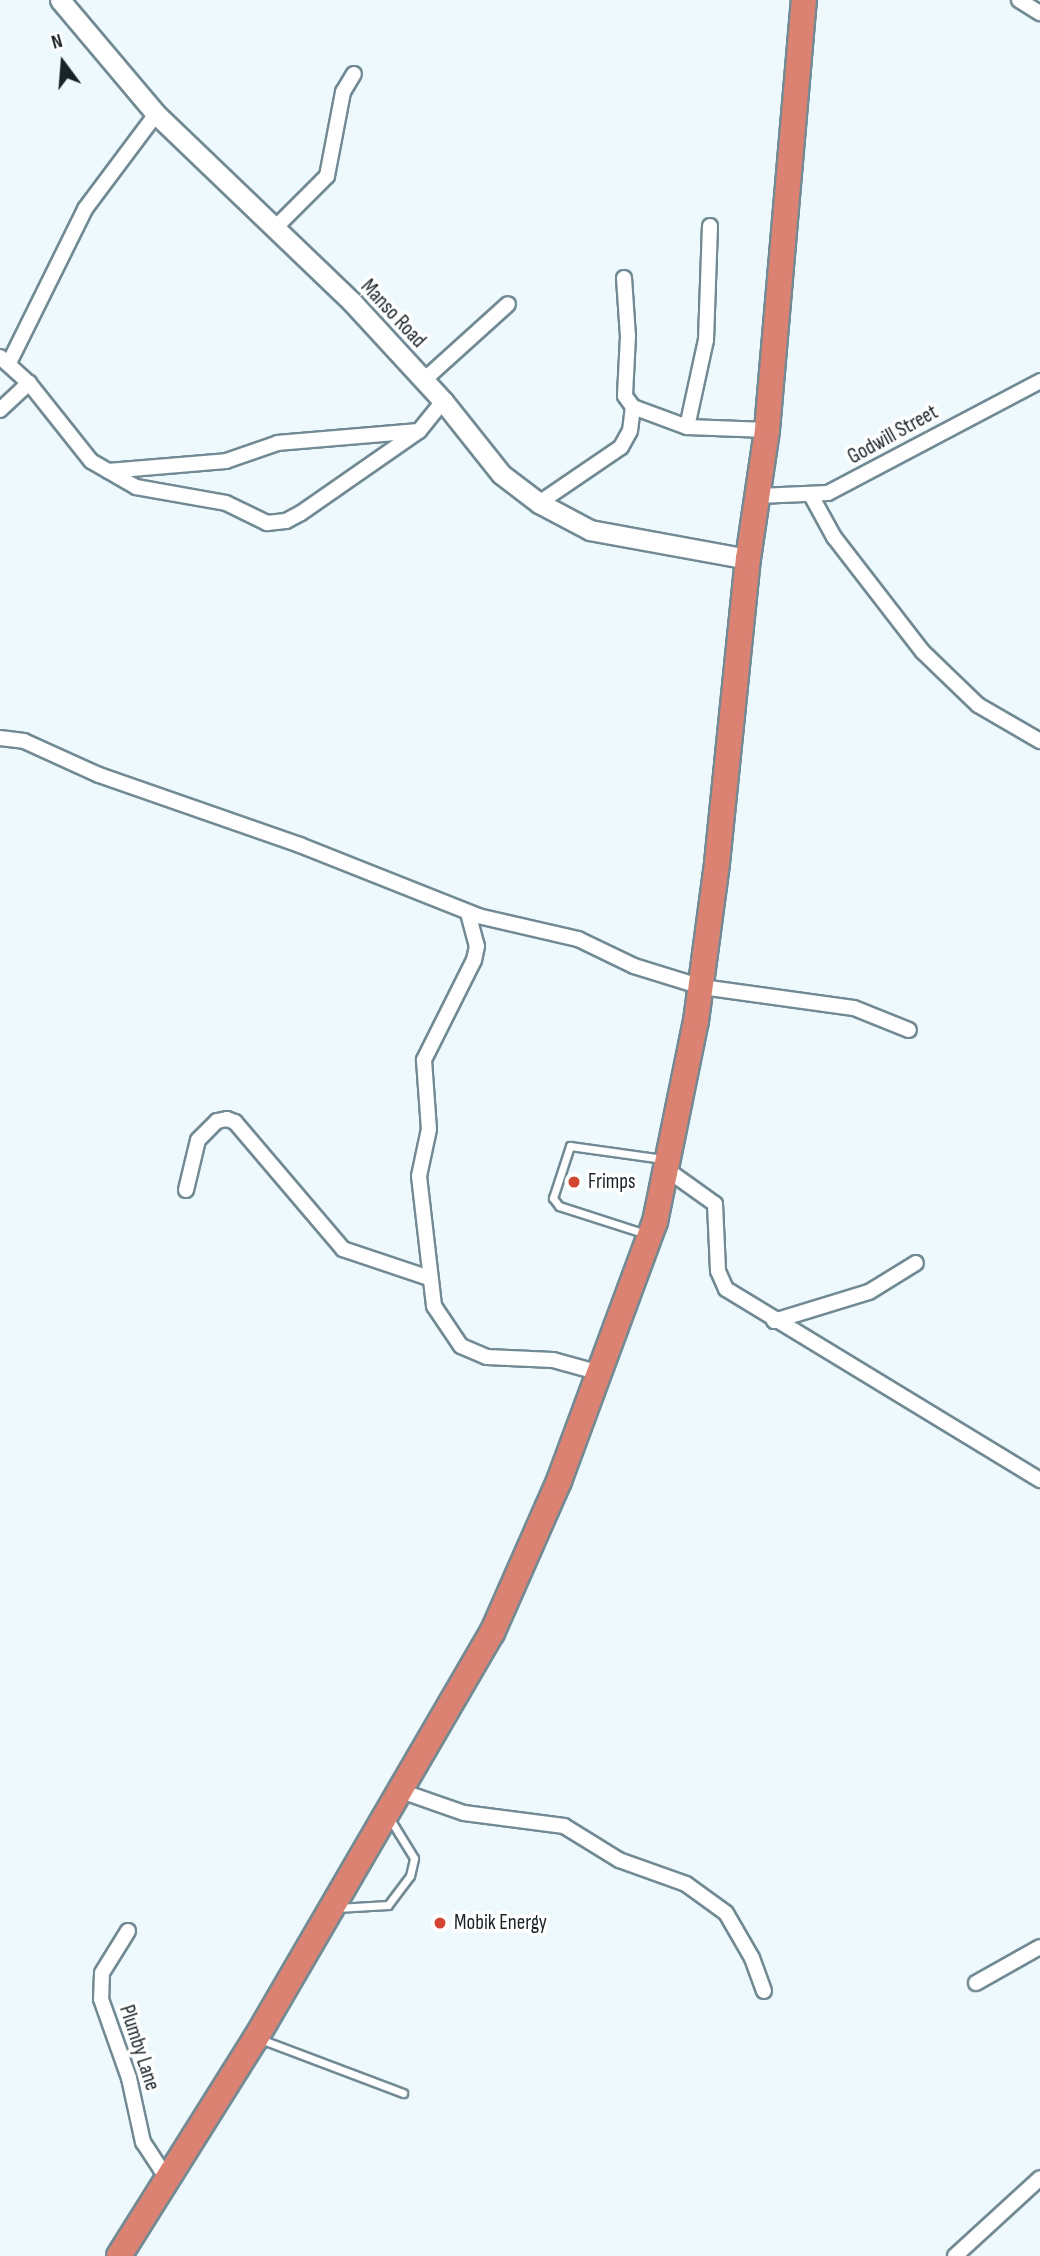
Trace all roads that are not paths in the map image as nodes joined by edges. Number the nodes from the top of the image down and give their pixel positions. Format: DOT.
graph roads {
  1 [pos="60,0"];
  2 [pos="804,0"];
  3 [pos="1018,0"];
  4 [pos="1040,13"];
  5 [pos="354,74"];
  6 [pos="156,114"];
  7 [pos="710,226"];
  8 [pos="274,229"];
  9 [pos="624,278"];
  10 [pos="508,304"];
  11 [pos="4,360"];
  12 [pos="424,380"];
  13 [pos="1040,381"];
  14 [pos="29,383"];
  15 [pos="443,401"];
  16 [pos="633,407"];
  17 [pos="0,410"];
  18 [pos="687,427"];
  19 [pos="767,430"];
  20 [pos="419,431"];
  21 [pos="108,471"];
  22 [pos="758,496"];
  23 [pos="812,496"];
  24 [pos="539,503"];
  25 [pos="748,559"];
  26 [pos="0,738"];
  27 [pos="1040,741"];
  28 [pos="468,913"];
  29 [pos="702,987"];
  30 [pos="909,1030"];
  31 [pos="667,1164"];
  32 [pos="186,1190"];
  33 [pos="650,1235"];
  34 [pos="916,1263"];
  35 [pos="429,1278"];
  36 [pos="774,1321"];
  37 [pos="600,1373"];
  38 [pos="1040,1480"];
  39 [pos="401,1791"];
  40 [pos="388,1816"];
  41 [pos="332,1908"];
  42 [pos="128,1931"];
  43 [pos="1040,1947"];
  44 [pos="976,1983"];
  45 [pos="764,1991"];
  46 [pos="256,2038"];
  47 [pos="403,2093"];
  48 [pos="166,2177"];
  49 [pos="1040,2178"];
  50 [pos="119,2256"];
  51 [pos="955,2256"];
  1 -- 6 [label="street, Manso Road"];
  2 -- 19 [label="highway"];
  3 -- 4 [label="street"];
  5 -- 8 [label="street"];
  6 -- 8 [label="street, Manso Road"];
  6 -- 11 [label="street"];
  7 -- 18 [label="street"];
  8 -- 12 [label="street, Manso Road"];
  9 -- 16 [label="street"];
  10 -- 12 [label="street"];
  11 -- 14 [label="street"];
  12 -- 15 [label="street, Manso Road"];
  13 -- 23 [label="street, Godwill Street"];
  14 -- 17 [label="street"];
  14 -- 21 [label="street"];
  15 -- 20 [label="street"];
  15 -- 24 [label="street, Manso Road"];
  16 -- 18 [label="street"];
  16 -- 24 [label="street"];
  18 -- 19 [label="street"];
  19 -- 22 [label="highway"];
  20 -- 21 [label="street"];
  20 -- 21 [label="street"];
  22 -- 23 [label="street, Godwill Street"];
  22 -- 25 [label="highway"];
  23 -- 27 [label="street"];
  24 -- 25 [label="street, Manso Road"];
  25 -- 29 [label="highway"];
  26 -- 28 [label="street"];
  28 -- 29 [label="street"];
  28 -- 35 [label="street"];
  29 -- 30 [label="street"];
  29 -- 31 [label="highway"];
  31 -- 33 [label="highway"];
  31 -- 33 [label="lane"];
  31 -- 36 [label="street"];
  32 -- 35 [label="street"];
  33 -- 37 [label="highway"];
  34 -- 36 [label="street"];
  35 -- 37 [label="street"];
  36 -- 38 [label="street"];
  37 -- 39 [label="highway"];
  39 -- 40 [label="highway"];
  39 -- 45 [label="street"];
  40 -- 41 [label="highway"];
  40 -- 41 [label="lane"];
  41 -- 46 [label="highway"];
  42 -- 48 [label="street, Plumby Lane"];
  43 -- 44 [label="street"];
  46 -- 47 [label="lane"];
  46 -- 48 [label="highway"];
  48 -- 50 [label="highway"];
  49 -- 51 [label="street"];
}
